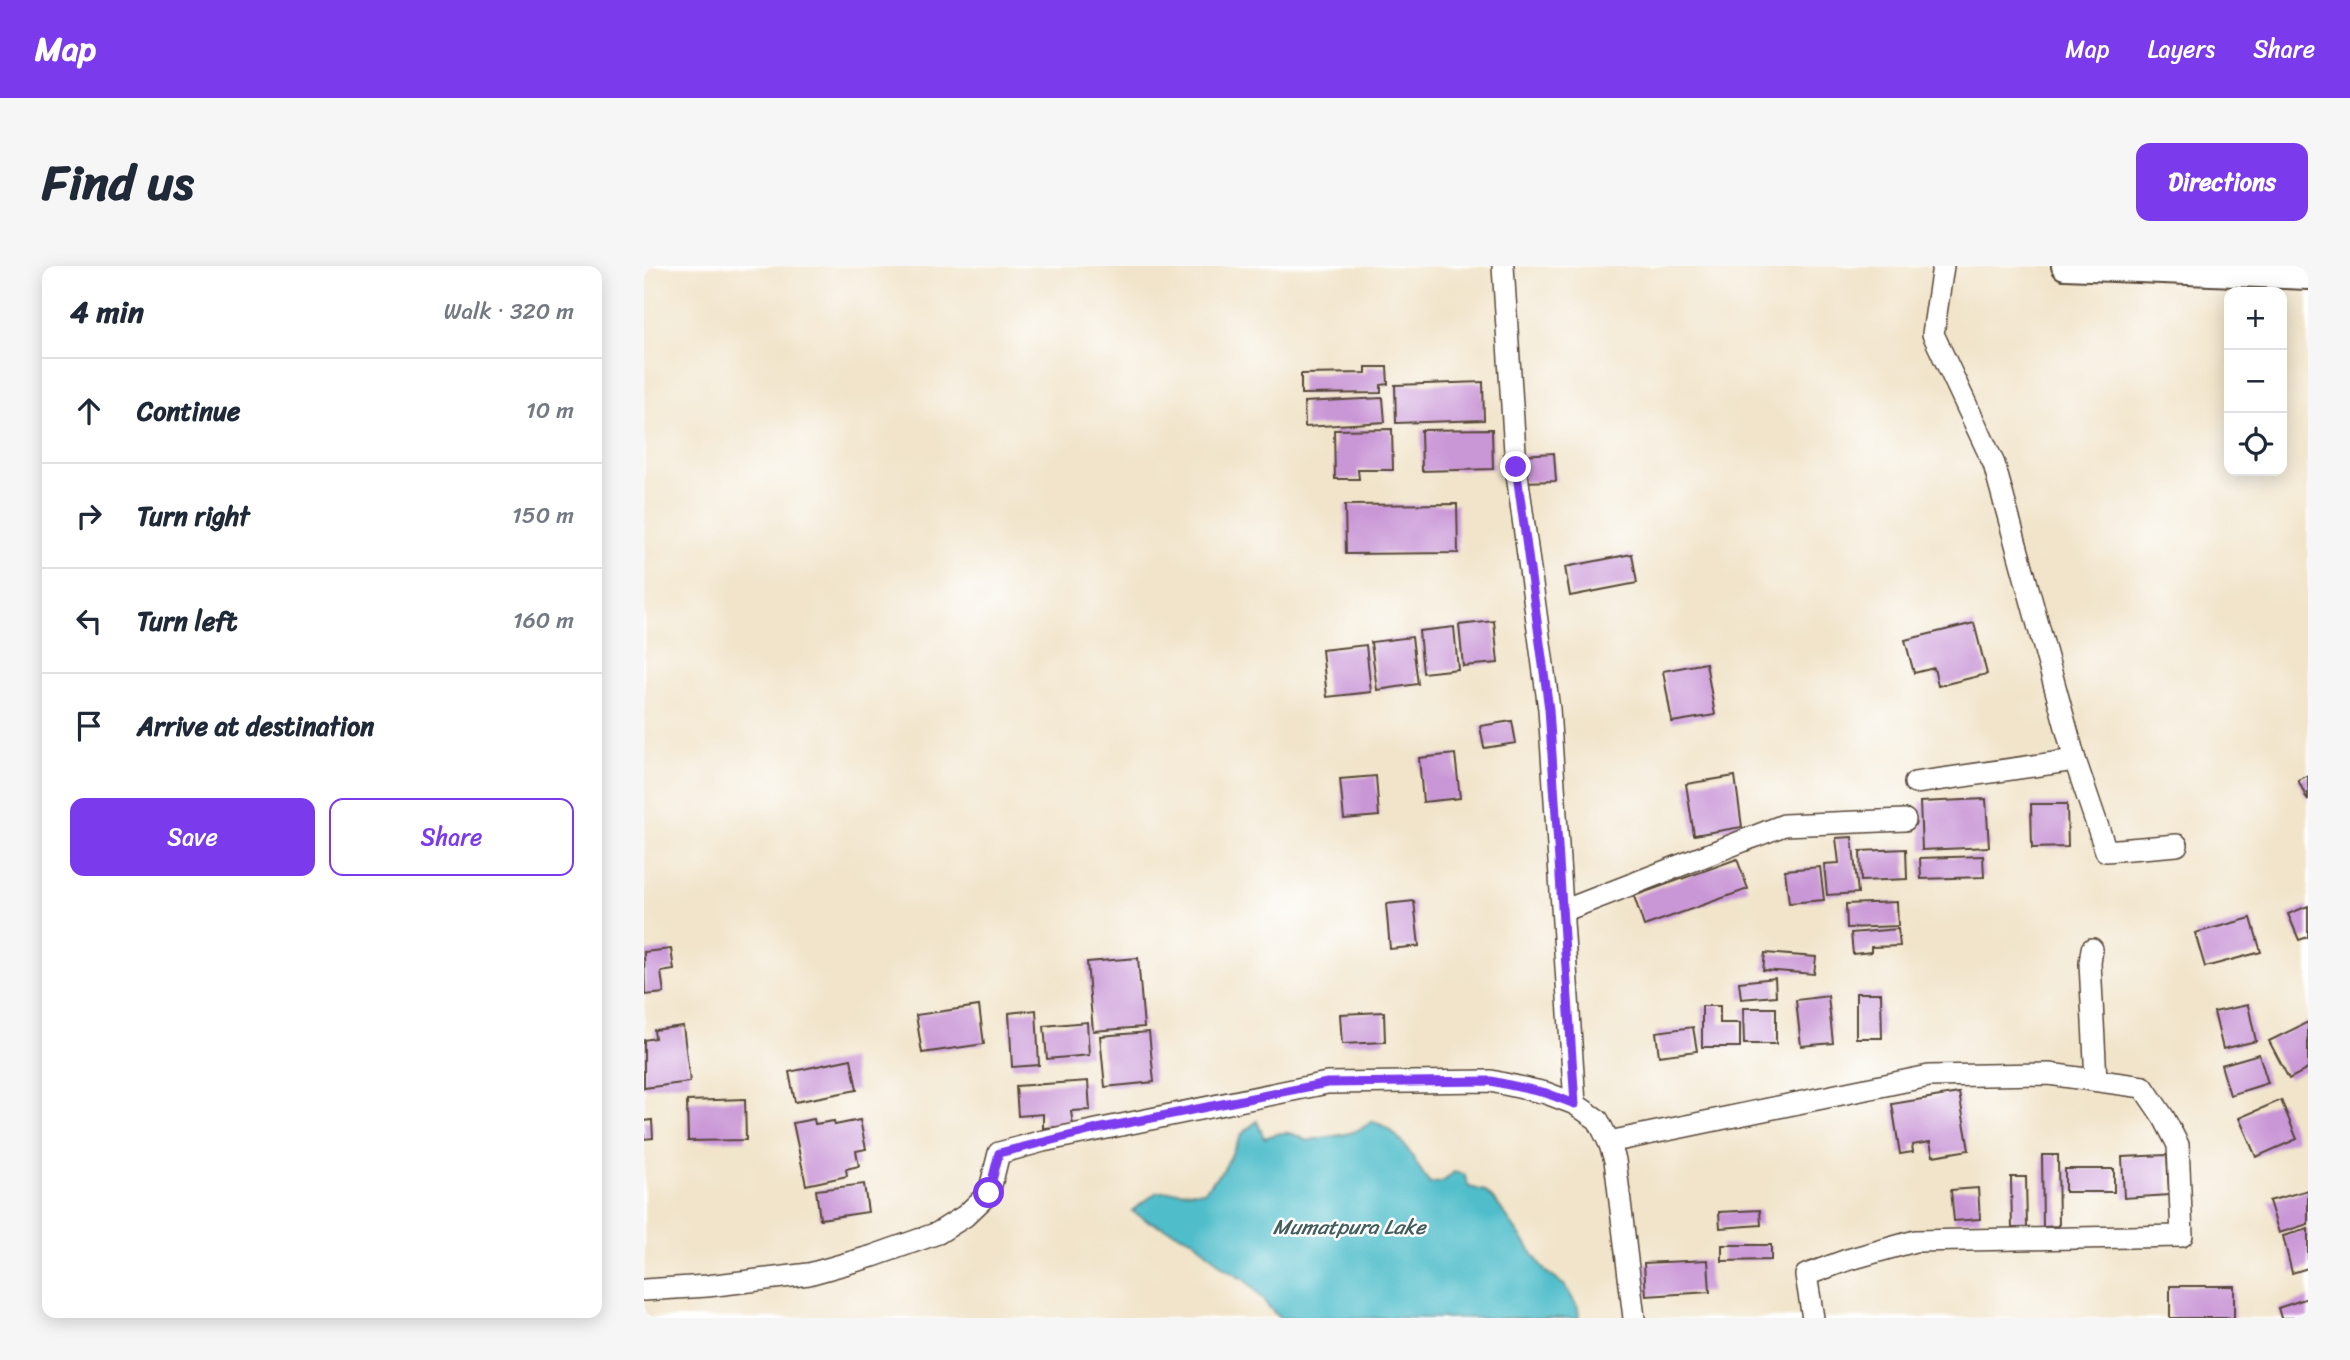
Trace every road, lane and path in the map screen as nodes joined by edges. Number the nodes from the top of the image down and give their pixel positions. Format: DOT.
graph roads {
  1 [pos="1503,266"];
  2 [pos="1943,266"];
  3 [pos="2065,266"];
  4 [pos="2308,276"];
  5 [pos="2075,760"];
  6 [pos="1915,783"];
  7 [pos="1905,820"];
  8 [pos="2177,845"];
  9 [pos="1563,911"];
  10 [pos="2092,949"];
  11 [pos="2096,1080"];
  12 [pos="1575,1104"];
  13 [pos="1609,1142"];
  14 [pos="644,1290"];
  15 [pos="1634,1318"];
  16 [pos="1812,1318"];
  1 -- 9 [label="street"];
  2 -- 5 [label="street"];
  3 -- 4 [label="street"];
  5 -- 6 [label="street"];
  5 -- 8 [label="street"];
  7 -- 9 [label="street"];
  9 -- 12 [label="street"];
  10 -- 11 [label="street"];
  11 -- 13 [label="street"];
  11 -- 16 [label="street"];
  12 -- 13 [label="street"];
  12 -- 14 [label="street"];
  13 -- 15 [label="street"];
}
